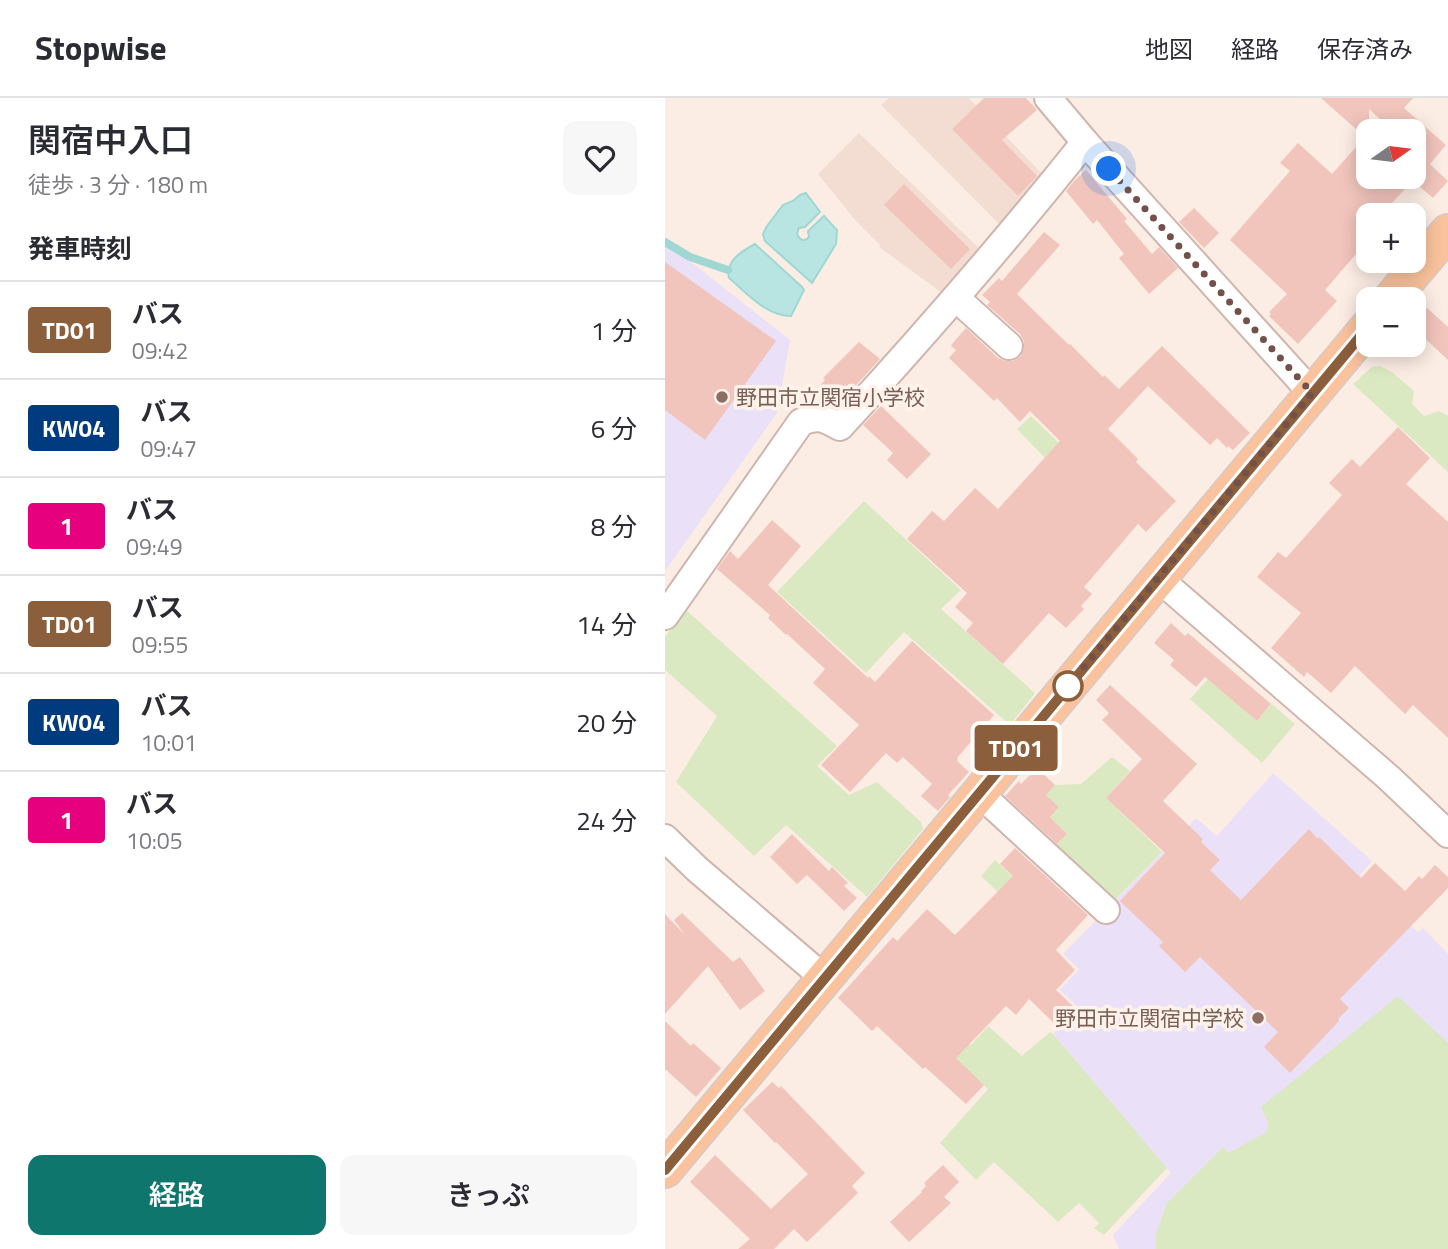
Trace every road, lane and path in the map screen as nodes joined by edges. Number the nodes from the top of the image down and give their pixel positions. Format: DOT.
graph roads {
  1 [pos="1048,98"];
  2 [pos="1085,142"];
  3 [pos="1448,232"];
  4 [pos="1401,287"];
  5 [pos="956,298"];
  6 [pos="1356,341"];
  7 [pos="1009,346"];
  8 [pos="1312,393"];
  9 [pos="1158,578"];
  10 [pos="665,616"];
  11 [pos="979,793"];
  12 [pos="1448,834"];
  13 [pos="665,838"];
  14 [pos="1106,910"];
  15 [pos="824,978"];
  16 [pos="665,1170"];
  1 -- 2 [label="street"];
  2 -- 5 [label="street"];
  2 -- 8 [label="street"];
  3 -- 4 [label="main road"];
  5 -- 7 [label="street"];
  5 -- 10 [label="street"];
  6 -- 8 [label="main road"];
  8 -- 9 [label="main road"];
  9 -- 11 [label="main road"];
  9 -- 12 [label="street"];
  11 -- 14 [label="street"];
  11 -- 15 [label="main road"];
  13 -- 15 [label="street"];
  15 -- 16 [label="main road"];
}
